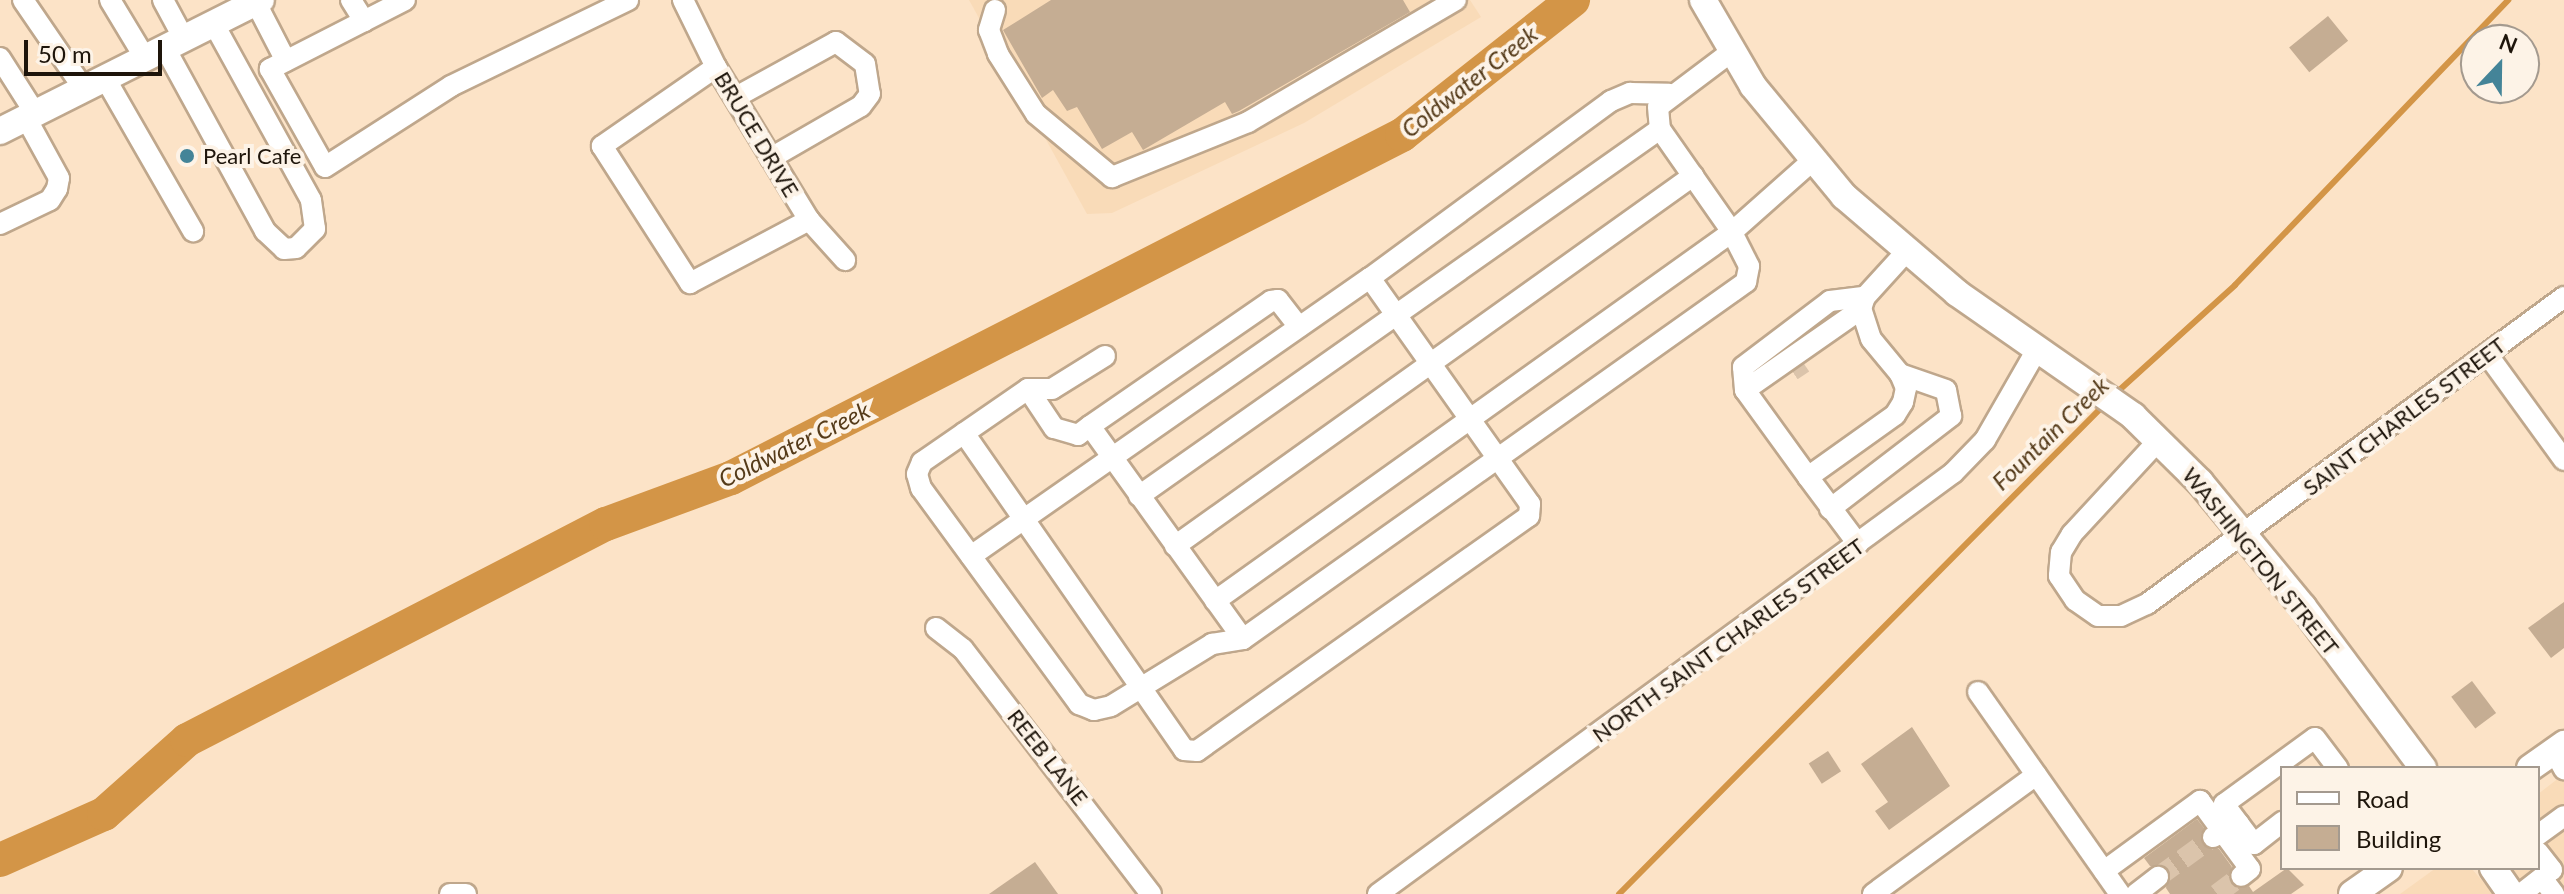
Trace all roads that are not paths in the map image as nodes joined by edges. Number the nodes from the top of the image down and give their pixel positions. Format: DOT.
graph roads {
  1 [pos="23,0"];
  2 [pos="110,0"];
  3 [pos="163,0"];
  4 [pos="351,0"];
  5 [pos="405,0"];
  6 [pos="628,0"];
  7 [pos="683,0"];
  8 [pos="1456,0"];
  9 [pos="1703,0"];
  10 [pos="259,1"];
  11 [pos="999,3"];
  12 [pos="364,21"];
  13 [pos="214,24"];
  14 [pos="165,48"];
  15 [pos="1731,52"];
  16 [pos="0,58"];
  17 [pos="286,61"];
  18 [pos="716,67"];
  19 [pos="94,83"];
  20 [pos="1669,94"];
  21 [pos="736,97"];
  22 [pos="31,116"];
  23 [pos="1660,129"];
  24 [pos="0,131"];
  25 [pos="771,158"];
  26 [pos="1812,161"];
  27 [pos="1693,176"];
  28 [pos="809,220"];
  29 [pos="0,224"];
  30 [pos="193,231"];
  31 [pos="1732,232"];
  32 [pos="1906,252"];
  33 [pos="845,260"];
  34 [pos="1370,278"];
  35 [pos="2564,297"];
  36 [pos="1862,309"];
  37 [pos="1396,315"];
  38 [pos="1299,327"];
  39 [pos="2048,354"];
  40 [pos="2487,354"];
  41 [pos="1105,356"];
  42 [pos="1431,363"];
  43 [pos="1900,374"];
  44 [pos="1028,389"];
  45 [pos="1748,394"];
  46 [pos="1469,418"];
  47 [pos="1090,426"];
  48 [pos="964,433"];
  49 [pos="2158,441"];
  50 [pos="1111,457"];
  51 [pos="1498,458"];
  52 [pos="2564,460"];
  53 [pos="1808,477"];
  54 [pos="1139,496"];
  55 [pos="1830,509"];
  56 [pos="1023,518"];
  57 [pos="2245,534"];
  58 [pos="1858,544"];
  59 [pos="1175,546"];
  60 [pos="971,556"];
  61 [pos="1215,601"];
  62 [pos="936,628"];
  63 [pos="1243,639"];
  64 [pos="1141,688"];
  65 [pos="1978,692"];
  66 [pos="2561,755"];
  67 [pos="2414,765"];
  68 [pos="2336,766"];
  69 [pos="2535,766"];
  70 [pos="2036,775"];
  71 [pos="2564,816"];
  72 [pos="2280,824"];
  73 [pos="2226,831"];
  74 [pos="2540,834"];
  75 [pos="2540,855"];
  76 [pos="2494,870"];
  77 [pos="2104,871"];
  78 [pos="2378,871"];
  79 [pos="2241,876"];
  80 [pos="2553,876"];
  81 [pos="2158,877"];
  82 [pos="450,894"];
  83 [pos="466,894"];
  84 [pos="1151,894"];
  85 [pos="1378,894"];
  86 [pos="1873,894"];
  87 [pos="2120,894"];
  88 [pos="2136,894"];
  89 [pos="2352,894"];
  90 [pos="2511,894"];
  91 [pos="2521,894"];
  1 -- 19 [label="street"];
  2 -- 14 [label="street"];
  3 -- 14 [label="street"];
  4 -- 12 [label="street"];
  5 -- 12 [label="street"];
  6 -- 17 [label="street"];
  7 -- 18 [label="street, BRUCE DRIVE"];
  8 -- 11 [label="street"];
  9 -- 15 [label="main road, WASHINGTON STREET"];
  10 -- 13 [label="main road"];
  10 -- 17 [label="street"];
  12 -- 17 [label="street"];
  13 -- 14 [label="main road"];
  13 -- 14 [label="street"];
  14 -- 19 [label="main road"];
  15 -- 20 [label="street"];
  15 -- 26 [label="main road, WASHINGTON STREET"];
  16 -- 22 [label="street"];
  18 -- 21 [label="street, BRUCE DRIVE"];
  18 -- 28 [label="street"];
  19 -- 22 [label="main road"];
  19 -- 30 [label="street"];
  20 -- 23 [label="street"];
  20 -- 34 [label="street"];
  21 -- 25 [label="street, BRUCE DRIVE"];
  21 -- 25 [label="street"];
  22 -- 24 [label="main road"];
  22 -- 29 [label="street"];
  23 -- 27 [label="street"];
  23 -- 37 [label="street"];
  25 -- 28 [label="street, BRUCE DRIVE"];
  26 -- 31 [label="street"];
  26 -- 32 [label="main road, WASHINGTON STREET"];
  27 -- 31 [label="street"];
  27 -- 42 [label="street"];
  28 -- 33 [label="street, BRUCE DRIVE"];
  31 -- 46 [label="street"];
  31 -- 51 [label="street"];
  32 -- 36 [label="street"];
  32 -- 39 [label="main road, WASHINGTON STREET"];
  34 -- 37 [label="street"];
  34 -- 38 [label="street"];
  35 -- 40 [label="street, SAINT CHARLES STREET"];
  36 -- 43 [label="street"];
  36 -- 45 [label="street"];
  36 -- 45 [label="street"];
  36 -- 45 [label="street"];
  37 -- 42 [label="street"];
  37 -- 54 [label="street"];
  38 -- 47 [label="street"];
  38 -- 50 [label="street"];
  39 -- 49 [label="main road, WASHINGTON STREET"];
  39 -- 58 [label="street, NORTH SAINT CHARLES STREET"];
  40 -- 52 [label="street"];
  40 -- 57 [label="street, SAINT CHARLES STREET"];
  41 -- 44 [label="street"];
  42 -- 46 [label="street"];
  42 -- 59 [label="street"];
  43 -- 53 [label="street"];
  43 -- 55 [label="street"];
  44 -- 47 [label="street"];
  44 -- 48 [label="street"];
  45 -- 53 [label="street"];
  46 -- 51 [label="street"];
  46 -- 61 [label="street"];
  47 -- 50 [label="street"];
  48 -- 56 [label="street"];
  48 -- 60 [label="street"];
  49 -- 57 [label="main road, WASHINGTON STREET"];
  49 -- 57 [label="street, SAINT CHARLES STREET"];
  50 -- 54 [label="street"];
  50 -- 56 [label="street"];
  51 -- 63 [label="street"];
  51 -- 64 [label="street"];
  53 -- 55 [label="street"];
  54 -- 59 [label="street"];
  55 -- 58 [label="street"];
  56 -- 60 [label="street"];
  56 -- 64 [label="street"];
  57 -- 67 [label="main road, WASHINGTON STREET"];
  58 -- 85 [label="street, NORTH SAINT CHARLES STREET"];
  59 -- 61 [label="street"];
  60 -- 64 [label="street"];
  61 -- 63 [label="street"];
  62 -- 84 [label="street, REEB LANE"];
  63 -- 64 [label="street"];
  65 -- 70 [label="street"];
  66 -- 69 [label="main road"];
  68 -- 73 [label="street"];
  70 -- 77 [label="street"];
  70 -- 86 [label="street"];
  71 -- 74 [label="street"];
  72 -- 73 [label="street"];
  73 -- 77 [label="street"];
  73 -- 79 [label="street"];
  75 -- 80 [label="street"];
  76 -- 90 [label="main road"];
  77 -- 87 [label="street"];
  78 -- 89 [label="main road"];
  80 -- 91 [label="street"];
  81 -- 88 [label="street"];
  82 -- 83 [label="street"];
}
